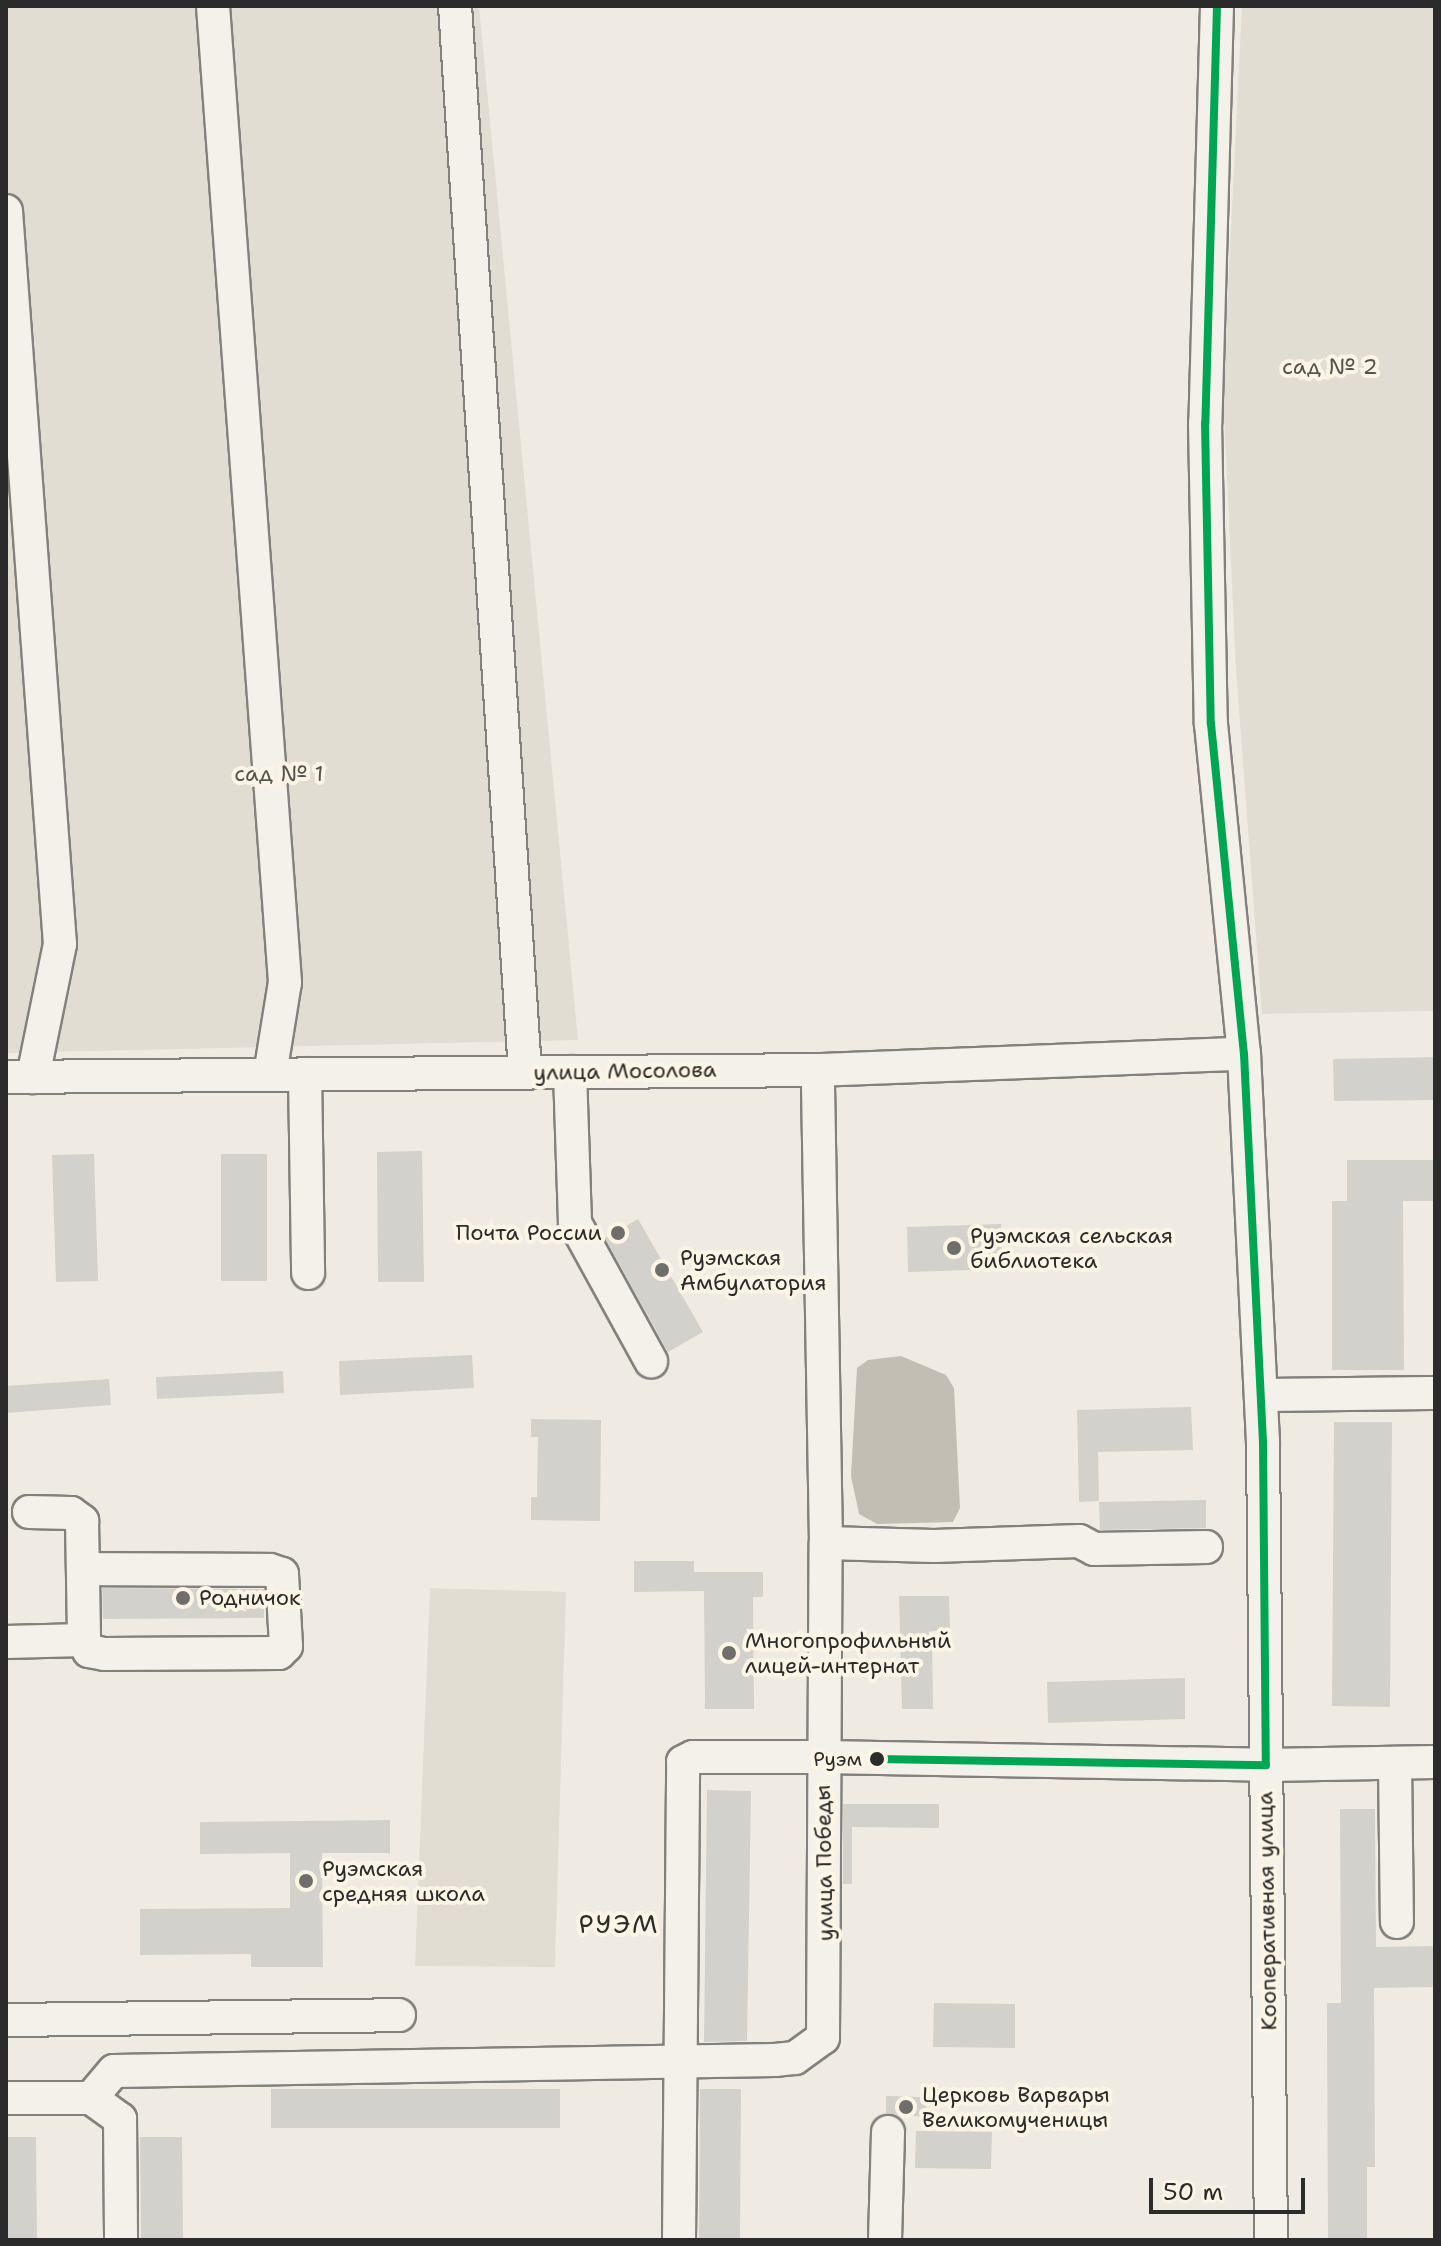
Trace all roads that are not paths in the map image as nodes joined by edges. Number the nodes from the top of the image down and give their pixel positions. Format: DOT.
graph roads {
  1 [pos="213,6"];
  2 [pos="455,6"];
  3 [pos="1217,6"];
  4 [pos="6,211"];
  5 [pos="1244,1054"];
  6 [pos="818,1070"];
  7 [pos="525,1072"];
  8 [pos="570,1072"];
  9 [pos="305,1074"];
  10 [pos="270,1075"];
  11 [pos="20,1077"];
  12 [pos="308,1273"];
  13 [pos="651,1361"];
  14 [pos="1435,1393"];
  15 [pos="1261,1395"];
  16 [pos="29,1512"];
  17 [pos="826,1543"];
  18 [pos="1206,1547"];
  19 [pos="84,1569"];
  20 [pos="84,1640"];
  21 [pos="6,1642"];
  22 [pos="823,1757"];
  23 [pos="1435,1762"];
  24 [pos="1395,1763"];
  25 [pos="1266,1765"];
  26 [pos="1397,1922"];
  27 [pos="399,2015"];
  28 [pos="6,2020"];
  29 [pos="680,2061"];
  30 [pos="6,2098"];
  31 [pos="91,2098"];
  32 [pos="888,2132"];
  33 [pos="121,2240"];
  34 [pos="679,2240"];
  35 [pos="885,2240"];
  36 [pos="1271,2240"];
  1 -- 10 [label="street"];
  2 -- 7 [label="street"];
  3 -- 5 [label="street, Кооперативная улица"];
  4 -- 11 [label="street"];
  5 -- 6 [label="street, улица Мосолова"];
  5 -- 15 [label="street, Кооперативная улица"];
  6 -- 8 [label="street, улица Мосолова"];
  6 -- 17 [label="street, улица Победы"];
  7 -- 8 [label="street, улица Мосолова"];
  7 -- 9 [label="street, улица Мосолова"];
  8 -- 13 [label="street"];
  9 -- 10 [label="street, улица Мосолова"];
  9 -- 12 [label="street"];
  10 -- 11 [label="street, улица Мосолова"];
  14 -- 15 [label="street"];
  15 -- 25 [label="street, Кооперативная улица"];
  16 -- 19 [label="street"];
  17 -- 18 [label="street"];
  17 -- 22 [label="street, улица Победы"];
  19 -- 20 [label="street"];
  19 -- 20 [label="street"];
  20 -- 21 [label="street"];
  22 -- 25 [label="street"];
  22 -- 29 [label="street, улица Победы"];
  22 -- 29 [label="street"];
  23 -- 24 [label="street"];
  24 -- 25 [label="street"];
  24 -- 26 [label="street"];
  25 -- 36 [label="street, Кооперативная улица"];
  27 -- 28 [label="street"];
  29 -- 31 [label="street, улица Победы"];
  29 -- 34 [label="street"];
  30 -- 31 [label="street"];
  31 -- 33 [label="street"];
  32 -- 35 [label="street"];
}
